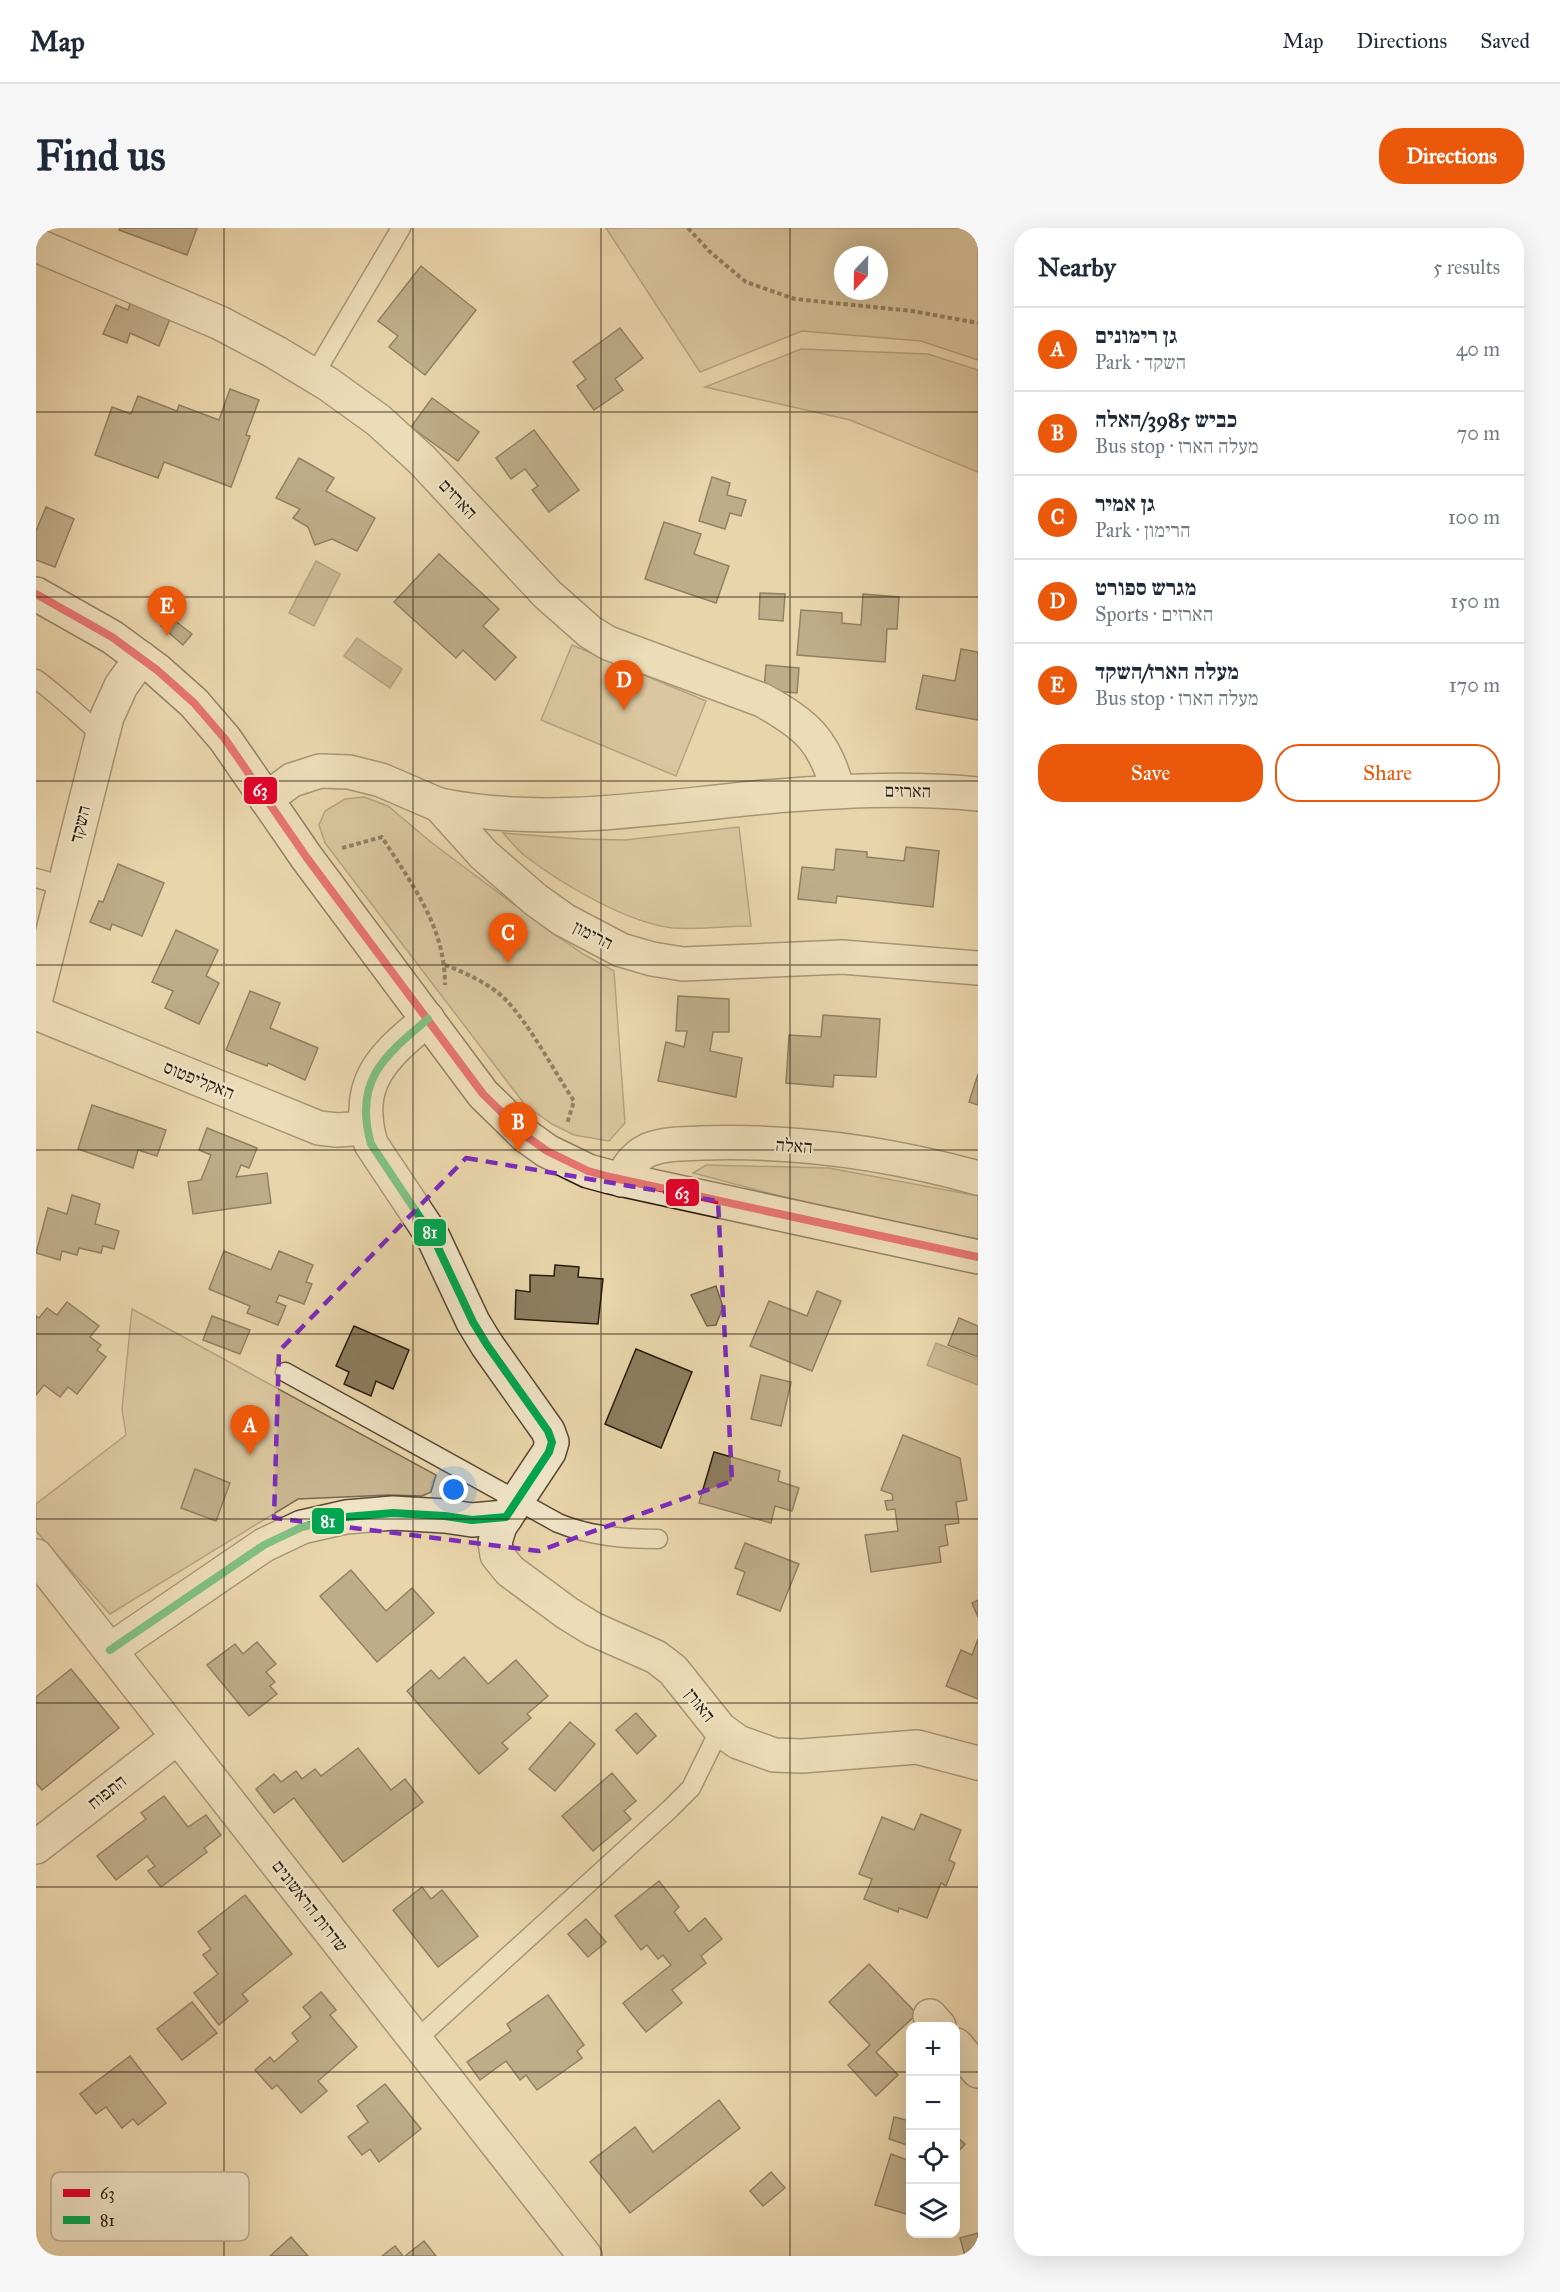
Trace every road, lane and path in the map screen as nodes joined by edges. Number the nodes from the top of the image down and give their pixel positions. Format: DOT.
graph roads {
  1 [pos="401,228"];
  2 [pos="687,228"];
  3 [pos="36,245"];
  4 [pos="978,323"];
  5 [pos="314,375"];
  6 [pos="36,594"];
  7 [pos="141,658"];
  8 [pos="36,679"];
  9 [pos="102,736"];
  10 [pos="838,791"];
  11 [pos="978,794"];
  12 [pos="266,799"];
  13 [pos="439,805"];
  14 [pos="307,858"];
  15 [pos="50,882"];
  16 [pos="445,965"];
  17 [pos="978,968"];
  18 [pos="36,998"];
  19 [pos="36,1013"];
  20 [pos="428,1019"];
  21 [pos="366,1128"];
  22 [pos="558,1157"];
  23 [pos="978,1178"];
  24 [pos="621,1180"];
  25 [pos="978,1257"];
  26 [pos="285,1372"];
  27 [pos="512,1509"];
  28 [pos="658,1539"];
  29 [pos="36,1556"];
  30 [pos="110,1650"];
  31 [pos="720,1729"];
  32 [pos="178,1737"];
  33 [pos="978,1763"];
  34 [pos="36,1847"];
  35 [pos="416,2040"];
  36 [pos="960,2050"];
  37 [pos="978,2071"];
  38 [pos="585,2256"];
  1 -- 5 [label="lane"];
  2 -- 4 [label="path"];
  3 -- 5 [label="street, הארזים"];
  5 -- 10 [label="street, הארזים"];
  6 -- 7 [label="street"];
  7 -- 9 [label="street, השקד"];
  7 -- 12 [label="street"];
  8 -- 9 [label="lane"];
  9 -- 15 [label="street, השקד"];
  10 -- 11 [label="street, הארזים"];
  10 -- 13 [label="street, הארזים"];
  12 -- 13 [label="street, הרימון"];
  12 -- 14 [label="street"];
  13 -- 17 [label="street, הרימון"];
  14 -- 16 [label="path"];
  14 -- 20 [label="street"];
  15 -- 18 [label="street, השקד"];
  16 -- 20 [label="path"];
  16 -- 22 [label="path"];
  19 -- 21 [label="street, האקליפטוס"];
  20 -- 21 [label="street"];
  20 -- 22 [label="street"];
  21 -- 27 [label="street"];
  22 -- 24 [label="street"];
  23 -- 24 [label="street, האלה"];
  24 -- 25 [label="street"];
  26 -- 27 [label="lane"];
  27 -- 28 [label="lane"];
  27 -- 30 [label="street"];
  27 -- 31 [label="street, האורן"];
  29 -- 30 [label="street, שדרות הראשונים"];
  30 -- 32 [label="street, שדרות הראשונים"];
  31 -- 33 [label="street, האורן"];
  31 -- 35 [label="lane"];
  32 -- 34 [label="street, התפוח"];
  32 -- 35 [label="street, שדרות הראשונים"];
  35 -- 38 [label="street, שדרות הראשונים"];
  36 -- 37 [label="street"];
}
